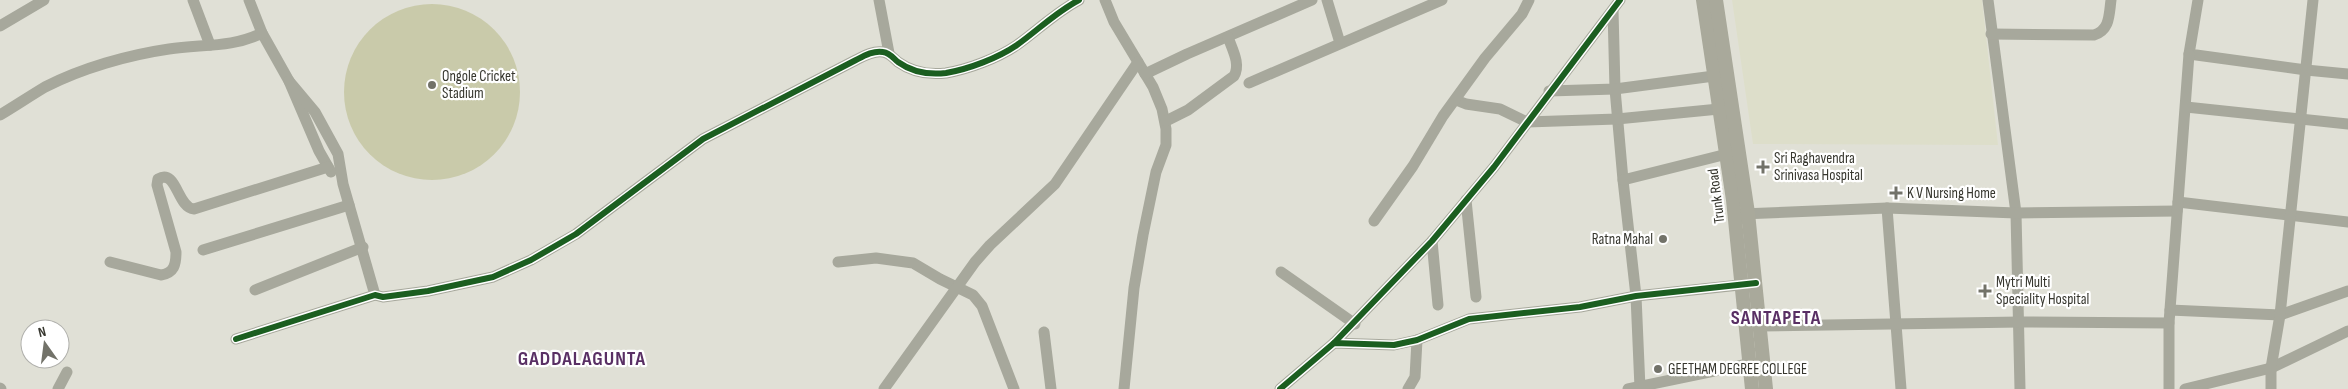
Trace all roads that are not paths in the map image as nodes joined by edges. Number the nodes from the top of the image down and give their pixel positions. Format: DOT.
graph roads {
  1 [pos="44,0"];
  2 [pos="193,0"];
  3 [pos="249,0"];
  4 [pos="879,0"];
  5 [pos="1080,0"];
  6 [pos="1105,0"];
  7 [pos="1312,0"];
  8 [pos="1327,0"];
  9 [pos="1442,0"];
  10 [pos="1529,0"];
  11 [pos="1703,0"];
  12 [pos="1716,0"];
  13 [pos="1988,0"];
  14 [pos="2111,0"];
  15 [pos="2198,0"];
  16 [pos="2313,0"];
  17 [pos="1617,5"];
  18 [pos="0,26"];
  19 [pos="262,33"];
  20 [pos="1991,34"];
  21 [pos="1228,36"];
  22 [pos="1340,43"];
  23 [pos="210,45"];
  24 [pos="889,54"];
  25 [pos="2189,54"];
  26 [pos="1138,62"];
  27 [pos="2306,70"];
  28 [pos="1145,74"];
  29 [pos="2348,74"];
  30 [pos="1714,76"];
  31 [pos="289,81"];
  32 [pos="1249,83"];
  33 [pos="1615,89"];
  34 [pos="1550,91"];
  35 [pos="1456,100"];
  36 [pos="2186,107"];
  37 [pos="1719,109"];
  38 [pos="0,115"];
  39 [pos="1618,119"];
  40 [pos="2300,120"];
  41 [pos="1166,121"];
  42 [pos="1527,122"];
  43 [pos="2348,124"];
  44 [pos="1727,154"];
  45 [pos="328,167"];
  46 [pos="1623,180"];
  47 [pos="343,184"];
  48 [pos="1466,200"];
  49 [pos="349,205"];
  50 [pos="2177,206"];
  51 [pos="1887,208"];
  52 [pos="2016,213"];
  53 [pos="1742,214"];
  54 [pos="2289,216"];
  55 [pos="1374,221"];
  56 [pos="2348,222"];
  57 [pos="1432,241"];
  58 [pos="363,247"];
  59 [pos="204,250"];
  60 [pos="110,262"];
  61 [pos="838,262"];
  62 [pos="1281,272"];
  63 [pos="1756,283"];
  64 [pos="1740,285"];
  65 [pos="958,288"];
  66 [pos="255,290"];
  67 [pos="2348,291"];
  68 [pos="375,295"];
  69 [pos="1636,296"];
  70 [pos="1476,297"];
  71 [pos="1438,305"];
  72 [pos="2170,310"];
  73 [pos="2280,315"];
  74 [pos="2020,322"];
  75 [pos="2168,323"];
  76 [pos="1354,324"];
  77 [pos="1894,324"];
  78 [pos="1760,326"];
  79 [pos="2348,331"];
  80 [pos="1044,332"];
  81 [pos="236,339"];
  82 [pos="1417,340"];
  83 [pos="1334,343"];
  84 [pos="1748,364"];
  85 [pos="2271,368"];
  86 [pos="67,372"];
  87 [pos="58,389"];
  88 [pos="884,389"];
  89 [pos="1014,389"];
  90 [pos="1051,389"];
  91 [pos="1124,389"];
  92 [pos="1280,389"];
  93 [pos="1408,389"];
  94 [pos="1634,389"];
  95 [pos="1752,389"];
  96 [pos="1766,389"];
  97 [pos="1901,389"];
  98 [pos="2020,389"];
  99 [pos="2169,389"];
  100 [pos="2185,389"];
  101 [pos="2271,389"];
  1 -- 18 [label="street"];
  2 -- 23 [label="street"];
  3 -- 19 [label="street"];
  4 -- 24 [label="street"];
  5 -- 24 [label="street"];
  6 -- 26 [label="street"];
  7 -- 21 [label="street"];
  8 -- 22 [label="street"];
  9 -- 22 [label="street"];
  10 -- 35 [label="street"];
  11 -- 30 [label="main road, Trunk Road"];
  12 -- 53 [label="main road"];
  13 -- 20 [label="street"];
  14 -- 20 [label="street"];
  15 -- 25 [label="street"];
  16 -- 27 [label="street"];
  17 -- 33 [label="street"];
  17 -- 34 [label="street"];
  19 -- 23 [label="street"];
  19 -- 31 [label="street"];
  20 -- 52 [label="street"];
  21 -- 28 [label="street"];
  21 -- 41 [label="street"];
  22 -- 32 [label="street"];
  23 -- 38 [label="street"];
  24 -- 68 [label="street"];
  25 -- 27 [label="street"];
  25 -- 36 [label="street"];
  26 -- 28 [label="street"];
  26 -- 65 [label="street"];
  27 -- 29 [label="street"];
  27 -- 40 [label="street"];
  28 -- 41 [label="street"];
  30 -- 33 [label="street"];
  30 -- 37 [label="main road, Trunk Road"];
  31 -- 45 [label="street"];
  31 -- 47 [label="street"];
  33 -- 34 [label="street"];
  33 -- 39 [label="street"];
  34 -- 42 [label="street"];
  35 -- 42 [label="street"];
  35 -- 55 [label="street"];
  36 -- 40 [label="street"];
  36 -- 50 [label="street"];
  37 -- 39 [label="street"];
  37 -- 44 [label="main road, Trunk Road"];
  39 -- 42 [label="street"];
  39 -- 46 [label="street"];
  40 -- 43 [label="street"];
  40 -- 54 [label="street"];
  41 -- 91 [label="street"];
  42 -- 48 [label="street"];
  44 -- 46 [label="street"];
  44 -- 53 [label="main road, Trunk Road"];
  45 -- 47 [label="street"];
  45 -- 60 [label="street"];
  46 -- 69 [label="street"];
  47 -- 49 [label="street"];
  48 -- 57 [label="street"];
  48 -- 70 [label="street"];
  49 -- 58 [label="street"];
  49 -- 59 [label="street"];
  50 -- 52 [label="street"];
  50 -- 54 [label="street"];
  50 -- 72 [label="street"];
  51 -- 52 [label="street"];
  51 -- 53 [label="street"];
  51 -- 77 [label="street"];
  52 -- 74 [label="street"];
  53 -- 63 [label="main road"];
  53 -- 64 [label="main road, Trunk Road"];
  54 -- 56 [label="street"];
  54 -- 73 [label="street"];
  57 -- 71 [label="street"];
  57 -- 76 [label="street"];
  58 -- 66 [label="street"];
  58 -- 68 [label="street"];
  61 -- 65 [label="street"];
  62 -- 76 [label="street"];
  63 -- 64 [label="street"];
  63 -- 78 [label="main road"];
  64 -- 69 [label="street"];
  64 -- 84 [label="main road, Trunk Road"];
  65 -- 88 [label="street"];
  65 -- 89 [label="street"];
  67 -- 73 [label="street"];
  68 -- 81 [label="street"];
  69 -- 82 [label="street"];
  69 -- 94 [label="street"];
  72 -- 73 [label="street"];
  72 -- 75 [label="street"];
  73 -- 85 [label="street"];
  74 -- 75 [label="street"];
  74 -- 77 [label="street"];
  74 -- 98 [label="street"];
  75 -- 99 [label="street"];
  76 -- 83 [label="street"];
  77 -- 78 [label="street"];
  77 -- 97 [label="street"];
  78 -- 96 [label="main road"];
  79 -- 85 [label="street"];
  80 -- 90 [label="street"];
  82 -- 83 [label="street"];
  82 -- 93 [label="street"];
  83 -- 92 [label="street"];
  84 -- 94 [label="street"];
  84 -- 95 [label="main road, Trunk Road"];
  85 -- 100 [label="street"];
  85 -- 101 [label="street"];
  86 -- 87 [label="street"];
}
